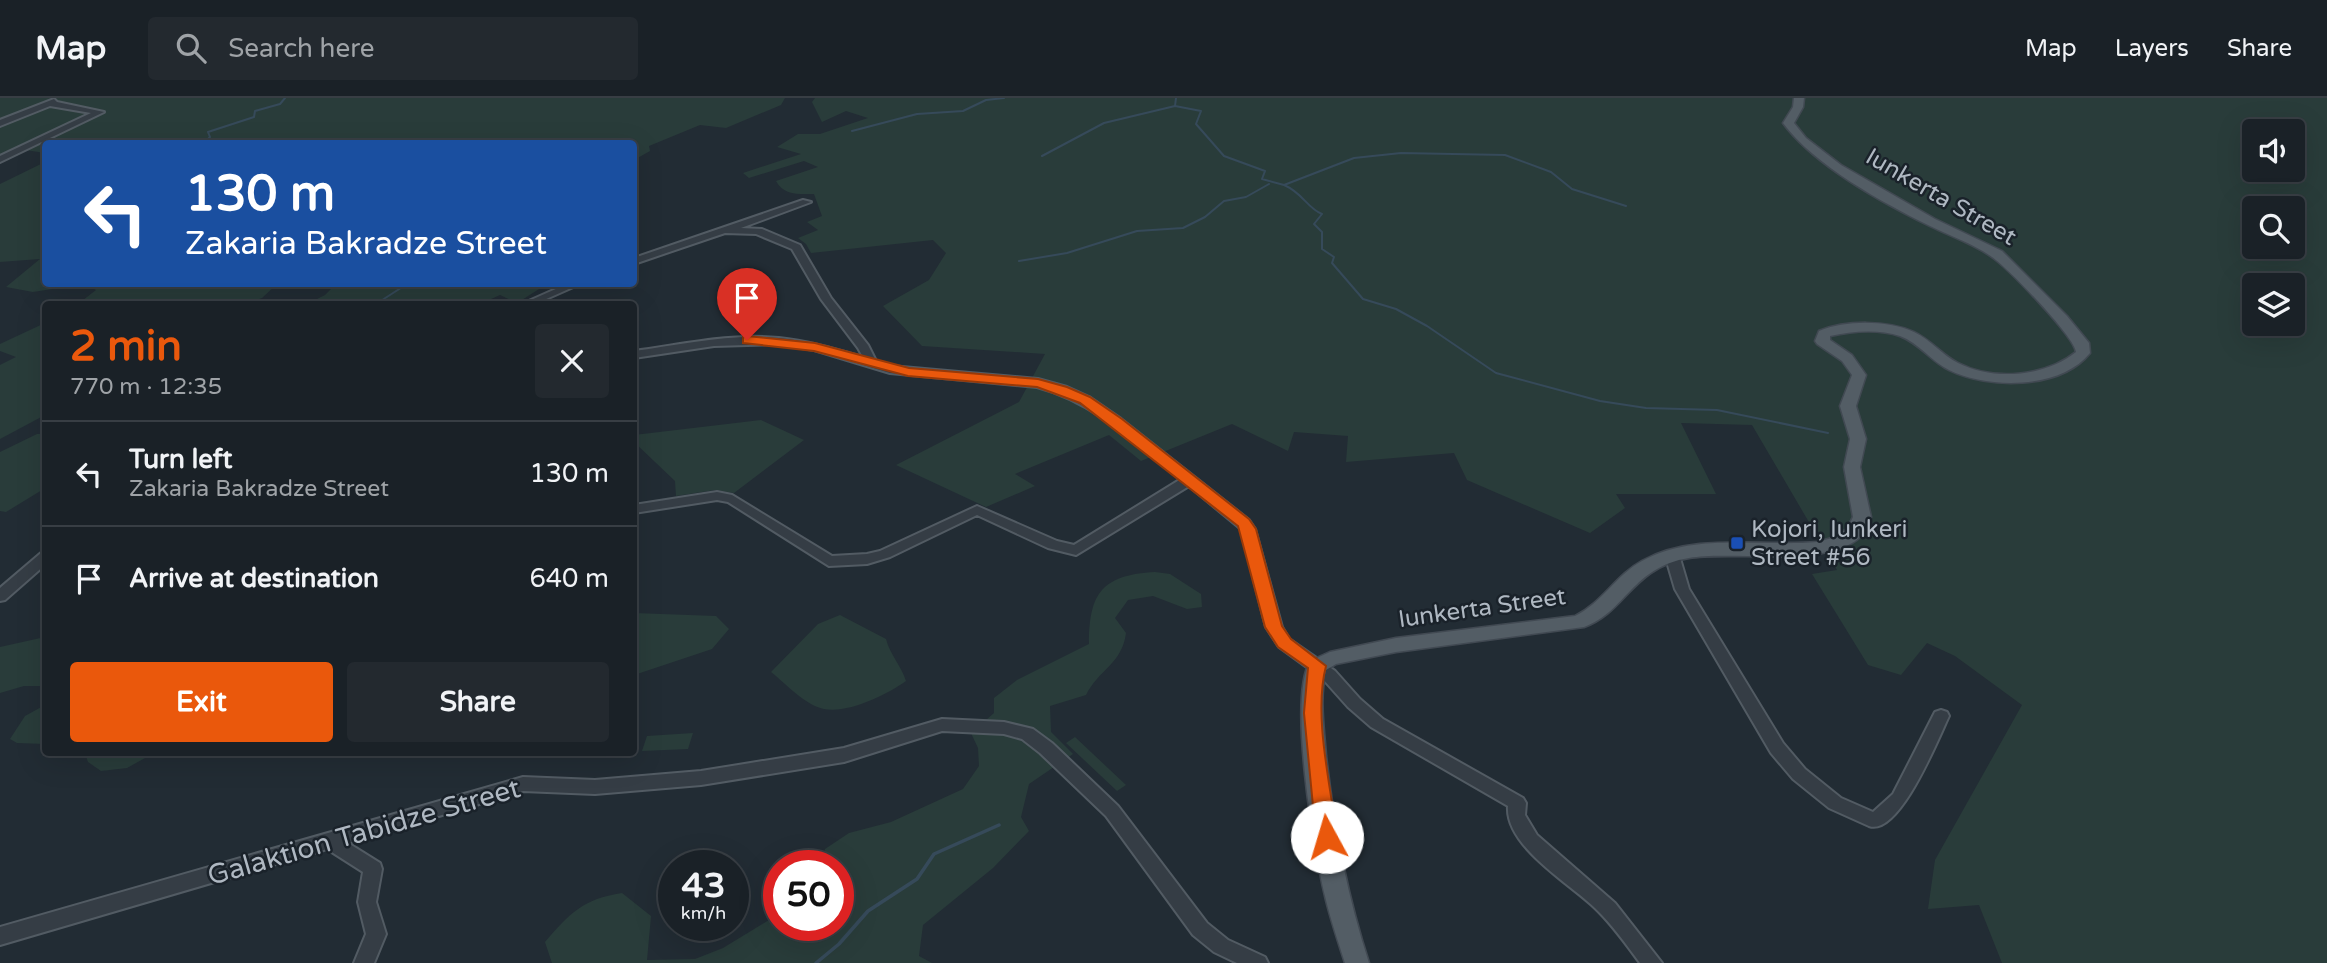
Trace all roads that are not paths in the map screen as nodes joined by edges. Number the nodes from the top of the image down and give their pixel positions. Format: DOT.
graph roads {
  1 [pos="62,98"];
  2 [pos="1799,98"];
  3 [pos="48,103"];
  4 [pos="0,123"];
  5 [pos="0,159"];
  6 [pos="806,202"];
  7 [pos="720,230"];
  8 [pos="637,260"];
  9 [pos="568,287"];
  10 [pos="534,301"];
  11 [pos="637,355"];
  12 [pos="871,363"];
  13 [pos="1189,480"];
  14 [pos="637,509"];
  15 [pos="1672,555"];
  16 [pos="42,559"];
  17 [pos="3,590"];
  18 [pos="1317,666"];
  19 [pos="1941,716"];
  20 [pos="329,841"];
  21 [pos="0,936"];
  22 [pos="364,963"];
  23 [pos="1258,963"];
  24 [pos="1357,963"];
  25 [pos="1652,963"];
  1 -- 3 [label="street"];
  2 -- 15 [label="main road, Iunkerta Street"];
  3 -- 4 [label="street"];
  3 -- 5 [label="street"];
  6 -- 7 [label="street"];
  7 -- 8 [label="street"];
  7 -- 12 [label="street"];
  9 -- 10 [label="street"];
  11 -- 12 [label="street"];
  12 -- 13 [label="street"];
  13 -- 14 [label="street"];
  13 -- 18 [label="street"];
  15 -- 18 [label="main road, Iunkerta Street"];
  15 -- 19 [label="street"];
  16 -- 17 [label="street"];
  18 -- 24 [label="main road"];
  18 -- 25 [label="street"];
  20 -- 21 [label="street, Galaktion Tabidze Street"];
  20 -- 22 [label="street"];
  20 -- 23 [label="street, Galaktion Tabidze Street"];
}
